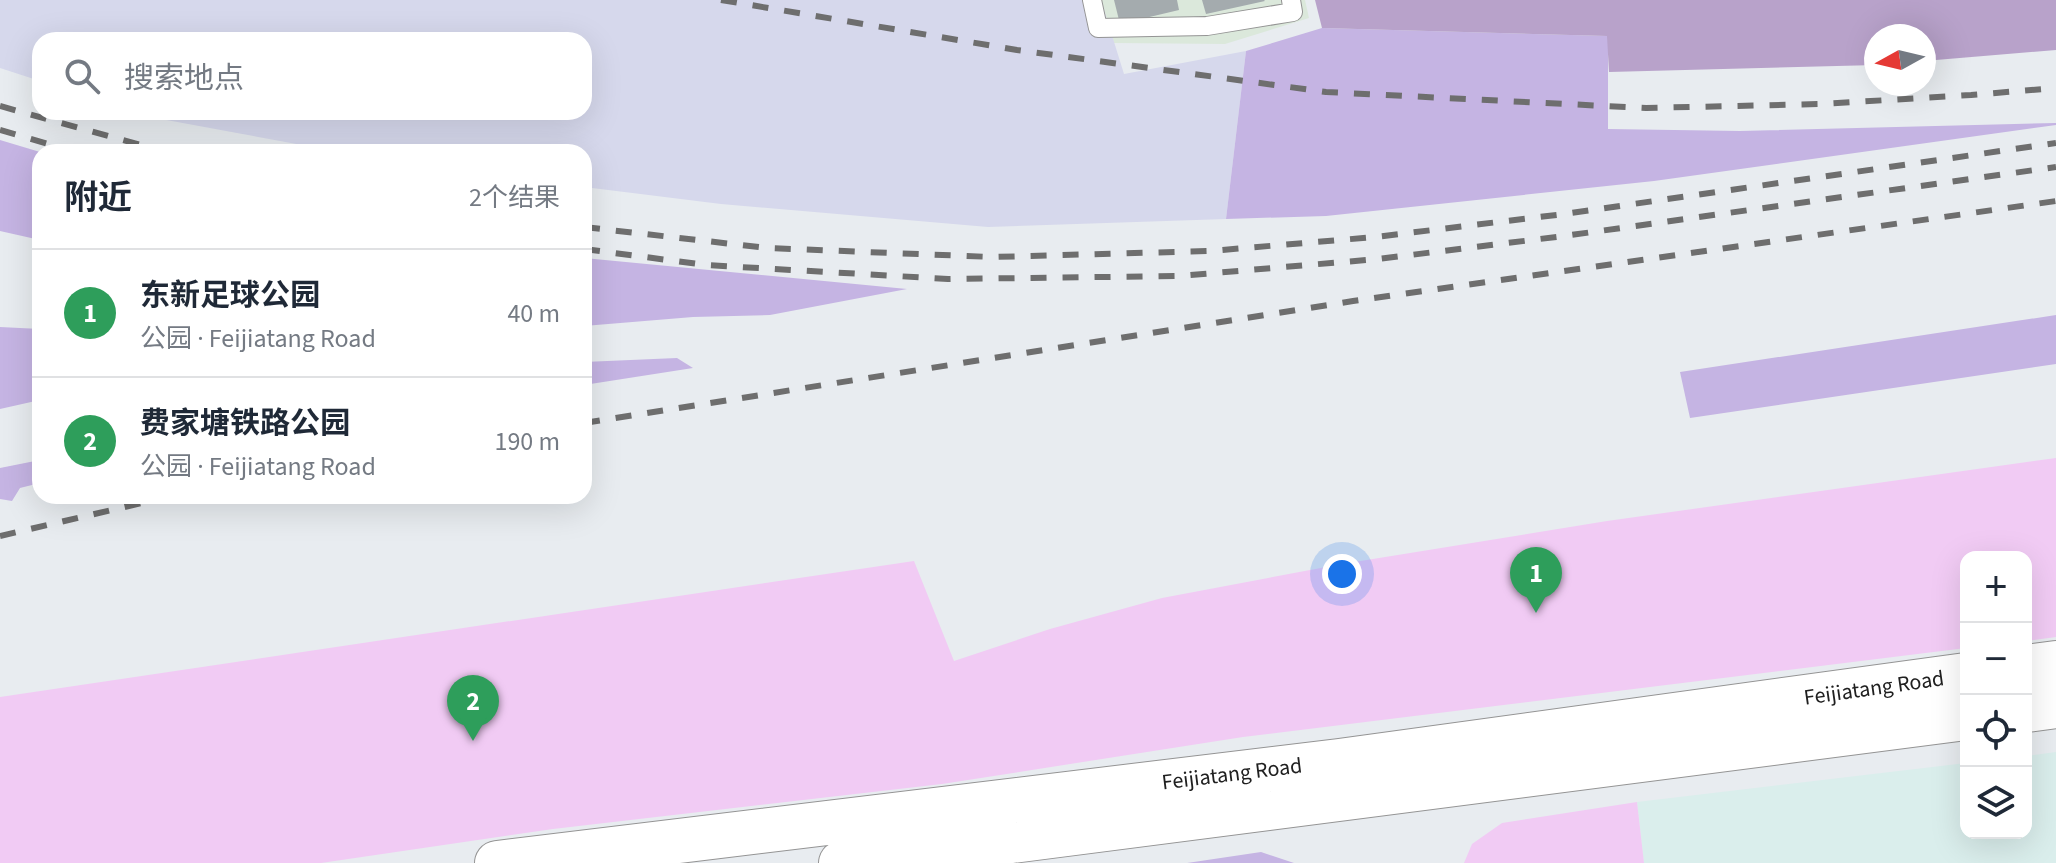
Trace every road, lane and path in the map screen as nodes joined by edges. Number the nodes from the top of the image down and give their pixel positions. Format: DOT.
graph roads {
  1 [pos="1092,0"];
  2 [pos="1291,0"];
  3 [pos="2056,663"];
  4 [pos="2032,666"];
  5 [pos="1960,676"];
  6 [pos="2056,706"];
  7 [pos="2032,709"];
  8 [pos="1960,719"];
  9 [pos="1341,780"];
  10 [pos="497,863"];
  11 [pos="841,863"];
  1 -- 2 [label="lane"];
  3 -- 4 [label="street"];
  5 -- 9 [label="street, Feijiatang Road"];
  6 -- 7 [label="street"];
  8 -- 9 [label="street, Feijiatang Road"];
  9 -- 10 [label="street, Feijiatang Road"];
  9 -- 11 [label="street, Feijiatang Road"];
}
